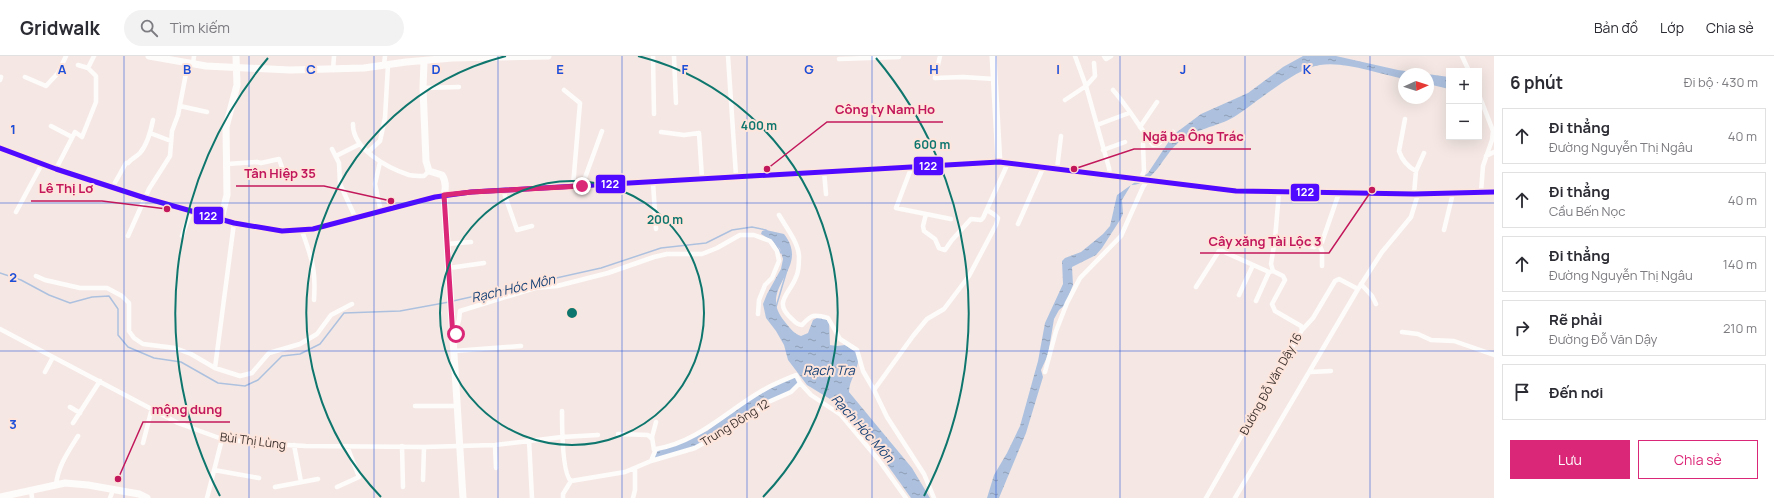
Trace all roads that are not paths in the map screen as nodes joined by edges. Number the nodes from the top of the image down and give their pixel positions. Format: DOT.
graph roads {
  1 [pos="66,56"];
  2 [pos="94,56"];
  3 [pos="148,56"];
  4 [pos="236,56"];
  5 [pos="334,56"];
  6 [pos="385,56"];
  7 [pos="548,56"];
  8 [pos="653,56"];
  9 [pos="674,56"];
  10 [pos="728,56"];
  11 [pos="940,56"];
  12 [pos="993,56"];
  13 [pos="1075,56"];
  14 [pos="1104,56"];
  15 [pos="1111,56"];
  16 [pos="1462,56"];
  17 [pos="453,57"];
  18 [pos="490,57"];
  19 [pos="899,57"];
  20 [pos="839,59"];
  21 [pos="191,61"];
  22 [pos="424,62"];
  23 [pos="1094,63"];
  24 [pos="78,65"];
  25 [pos="386,65"];
  26 [pos="88,68"];
  27 [pos="1468,68"];
  28 [pos="238,69"];
  29 [pos="333,70"];
  30 [pos="25,77"];
  31 [pos="994,79"];
  32 [pos="459,86"];
  33 [pos="1086,86"];
  34 [pos="423,88"];
  35 [pos="564,90"];
  36 [pos="1113,90"];
  37 [pos="1065,100"];
  38 [pos="1157,102"];
  39 [pos="676,103"];
  40 [pos="1482,103"];
  41 [pos="180,106"];
  42 [pos="207,112"];
  43 [pos="1130,113"];
  44 [pos="654,114"];
  45 [pos="1405,119"];
  46 [pos="153,120"];
  47 [pos="353,124"];
  48 [pos="51,126"];
  49 [pos="1097,126"];
  50 [pos="1140,127"];
  51 [pos="602,131"];
  52 [pos="661,132"];
  53 [pos="1174,132"];
  54 [pos="150,133"];
  55 [pos="1061,136"];
  56 [pos="72,137"];
  57 [pos="171,141"];
  58 [pos="1125,142"];
  59 [pos="360,144"];
  60 [pos="1143,144"];
  61 [pos="0,148"];
  62 [pos="332,149"];
  63 [pos="1103,150"];
  64 [pos="368,152"];
  65 [pos="1494,152"];
  66 [pos="1424,153"];
  67 [pos="336,156"];
  68 [pos="1486,156"];
  69 [pos="380,162"];
  70 [pos="999,162"];
  71 [pos="1008,163"];
  72 [pos="42,164"];
  73 [pos="227,164"];
  74 [pos="912,166"];
  75 [pos="1042,168"];
  76 [pos="56,169"];
  77 [pos="1057,169"];
  78 [pos="283,170"];
  79 [pos="429,171"];
  80 [pos="824,171"];
  81 [pos="1416,171"];
  82 [pos="736,176"];
  83 [pos="1110,176"];
  84 [pos="702,178"];
  85 [pos="1132,179"];
  86 [pos="1146,181"];
  87 [pos="653,182"];
  88 [pos="573,186"];
  89 [pos="582,186"];
  90 [pos="112,188"];
  91 [pos="503,190"];
  92 [pos="1279,192"];
  93 [pos="1481,192"];
  94 [pos="1494,192"];
  95 [pos="1339,193"];
  96 [pos="1453,193"];
  97 [pos="826,194"];
  98 [pos="1416,194"];
  99 [pos="444,195"];
  100 [pos="145,198"];
  101 [pos="987,210"];
  102 [pos="190,211"];
  103 [pos="16,212"];
  104 [pos="381,212"];
  105 [pos="926,214"];
  106 [pos="779,215"];
  107 [pos="221,219"];
  108 [pos="356,219"];
  109 [pos="951,219"];
  110 [pos="234,223"];
  111 [pos="1018,224"];
  112 [pos="532,226"];
  113 [pos="656,228"];
  114 [pos="302,230"];
  115 [pos="1444,230"];
  116 [pos="128,236"];
  117 [pos="182,236"];
  118 [pos="1275,239"];
  119 [pos="471,242"];
  120 [pos="447,244"];
  121 [pos="1319,244"];
  122 [pos="484,263"];
  123 [pos="1253,265"];
  124 [pos="1322,266"];
  125 [pos="449,268"];
  126 [pos="1271,272"];
  127 [pos="36,276"];
  128 [pos="1361,284"];
  129 [pos="1196,287"];
  130 [pos="1358,289"];
  131 [pos="1239,295"];
  132 [pos="314,300"];
  133 [pos="1256,301"];
  134 [pos="352,304"];
  135 [pos="1376,304"];
  136 [pos="758,314"];
  137 [pos="0,329"];
  138 [pos="1302,330"];
  139 [pos="1402,332"];
  140 [pos="453,338"];
  141 [pos="521,346"];
  142 [pos="454,351"];
  143 [pos="1494,355"];
  144 [pos="53,357"];
  145 [pos="215,368"];
  146 [pos="1331,371"];
  147 [pos="45,372"];
  148 [pos="1046,372"];
  149 [pos="1310,372"];
  150 [pos="100,381"];
  151 [pos="800,383"];
  152 [pos="874,390"];
  153 [pos="415,406"];
  154 [pos="458,406"];
  155 [pos="70,407"];
  156 [pos="152,408"];
  157 [pos="562,411"];
  158 [pos="80,413"];
  159 [pos="656,422"];
  160 [pos="73,423"];
  161 [pos="618,434"];
  162 [pos="598,435"];
  163 [pos="78,436"];
  164 [pos="562,436"];
  165 [pos="222,439"];
  166 [pos="652,439"];
  167 [pos="529,440"];
  168 [pos="143,443"];
  169 [pos="495,445"];
  170 [pos="294,446"];
  171 [pos="347,446"];
  172 [pos="402,446"];
  173 [pos="459,446"];
  174 [pos="424,447"];
  175 [pos="654,450"];
  176 [pos="652,461"];
  177 [pos="496,468"];
  178 [pos="635,469"];
  179 [pos="214,470"];
  180 [pos="259,478"];
  181 [pos="318,479"];
  182 [pos="423,480"];
  183 [pos="571,481"];
  184 [pos="300,482"];
  185 [pos="56,485"];
  186 [pos="275,487"];
  187 [pos="337,487"];
  188 [pos="403,487"];
  189 [pos="31,490"];
  190 [pos="113,490"];
  191 [pos="0,492"];
  192 [pos="0,497"];
  193 [pos="32,498"];
  194 [pos="110,498"];
  195 [pos="147,498"];
  196 [pos="207,498"];
  197 [pos="462,498"];
  198 [pos="532,498"];
  199 [pos="563,498"];
  200 [pos="633,498"];
  201 [pos="906,498"];
  202 [pos="934,498"];
  203 [pos="1206,498"];
  204 [pos="1235,498"];
  1 -- 30 [label="street"];
  2 -- 26 [label="street"];
  3 -- 21 [label="main road"];
  4 -- 28 [label="main road"];
  5 -- 29 [label="street"];
  6 -- 25 [label="street"];
  7 -- 18 [label="main road"];
  8 -- 44 [label="street"];
  9 -- 39 [label="street"];
  10 -- 82 [label="street"];
  11 -- 31 [label="street"];
  12 -- 31 [label="main road"];
  13 -- 33 [label="street"];
  14 -- 15 [label="street"];
  16 -- 27 [label="street"];
  17 -- 18 [label="main road"];
  17 -- 22 [label="main road"];
  19 -- 20 [label="street"];
  21 -- 28 [label="main road"];
  21 -- 41 [label="street"];
  22 -- 25 [label="main road"];
  22 -- 34 [label="main road"];
  23 -- 33 [label="street"];
  24 -- 26 [label="street"];
  25 -- 29 [label="main road"];
  25 -- 64 [label="street"];
  26 -- 56 [label="street"];
  28 -- 29 [label="main road"];
  28 -- 73 [label="main road"];
  31 -- 70 [label="main road"];
  32 -- 34 [label="street"];
  33 -- 37 [label="street"];
  33 -- 49 [label="street"];
  34 -- 79 [label="main road"];
  35 -- 88 [label="street"];
  36 -- 43 [label="street"];
  38 -- 50 [label="street"];
  40 -- 68 [label="street"];
  41 -- 42 [label="street"];
  41 -- 57 [label="street"];
  43 -- 49 [label="street"];
  43 -- 50 [label="street"];
  45 -- 81 [label="street"];
  46 -- 54 [label="street"];
  47 -- 59 [label="street"];
  48 -- 56 [label="street"];
  49 -- 63 [label="street"];
  50 -- 53 [label="street"];
  51 -- 89 [label="street"];
  52 -- 84 [label="street"];
  54 -- 57 [label="street"];
  54 -- 90 [label="street"];
  55 -- 77 [label="street"];
  56 -- 76 [label="street"];
  57 -- 100 [label="street"];
  58 -- 63 [label="street"];
  59 -- 64 [label="street"];
  59 -- 67 [label="street"];
  60 -- 85 [label="street"];
  61 -- 72 [label="main road"];
  62 -- 67 [label="street"];
  63 -- 83 [label="street"];
  64 -- 69 [label="street"];
  65 -- 68 [label="street"];
  66 -- 81 [label="street"];
  67 -- 108 [label="street"];
  68 -- 93 [label="street"];
  69 -- 79 [label="street"];
  69 -- 104 [label="street"];
  70 -- 71 [label="main road"];
  70 -- 74 [label="main road"];
  71 -- 75 [label="main road"];
  71 -- 101 [label="street"];
  72 -- 76 [label="main road"];
  72 -- 103 [label="street"];
  73 -- 78 [label="street"];
  73 -- 107 [label="main road"];
  74 -- 80 [label="main road"];
  74 -- 105 [label="street"];
  75 -- 77 [label="main road"];
  75 -- 111 [label="street"];
  76 -- 90 [label="main road"];
  77 -- 83 [label="main road"];
  79 -- 99 [label="main road"];
  80 -- 82 [label="main road"];
  80 -- 97 [label="street"];
  81 -- 98 [label="street"];
  82 -- 84 [label="main road"];
  83 -- 85 [label="main road"];
  84 -- 87 [label="main road"];
  85 -- 86 [label="main road"];
  86 -- 92 [label="main road"];
  86 -- 148 [label="street"];
  87 -- 89 [label="main road"];
  87 -- 113 [label="street"];
  88 -- 89 [label="main road"];
  88 -- 91 [label="main road"];
  90 -- 100 [label="main road"];
  91 -- 99 [label="main road"];
  91 -- 112 [label="street"];
  92 -- 95 [label="main road"];
  92 -- 118 [label="street"];
  93 -- 94 [label="main road"];
  93 -- 96 [label="main road"];
  95 -- 98 [label="main road"];
  95 -- 121 [label="street"];
  96 -- 98 [label="main road"];
  96 -- 115 [label="street"];
  98 -- 128 [label="street"];
  99 -- 104 [label="main road"];
  99 -- 120 [label="main road"];
  100 -- 102 [label="main road"];
  100 -- 116 [label="street"];
  101 -- 105 [label="street"];
  101 -- 152 [label="street"];
  102 -- 107 [label="main road"];
  102 -- 117 [label="street"];
  104 -- 108 [label="main road"];
  105 -- 109 [label="street"];
  106 -- 152 [label="street"];
  107 -- 110 [label="main road"];
  108 -- 114 [label="main road"];
  110 -- 114 [label="main road"];
  110 -- 145 [label="street"];
  114 -- 132 [label="street"];
  118 -- 121 [label="street"];
  118 -- 126 [label="street"];
  119 -- 120 [label="street"];
  120 -- 125 [label="main road"];
  121 -- 124 [label="street"];
  122 -- 125 [label="street"];
  123 -- 126 [label="street"];
  123 -- 129 [label="street"];
  123 -- 131 [label="street"];
  125 -- 140 [label="main road"];
  126 -- 133 [label="street"];
  126 -- 138 [label="street, Đường Đỗ Văn Dậy 16"];
  127 -- 145 [label="street"];
  128 -- 130 [label="street"];
  128 -- 135 [label="street"];
  130 -- 138 [label="street"];
  130 -- 149 [label="street"];
  134 -- 145 [label="street"];
  136 -- 140 [label="street"];
  137 -- 144 [label="street, Bùi Thị Lùng"];
  138 -- 203 [label="street, Đường Đỗ Văn Dậy 16"];
  139 -- 143 [label="street"];
  140 -- 142 [label="main road"];
  141 -- 142 [label="street"];
  142 -- 154 [label="main road"];
  144 -- 147 [label="street"];
  144 -- 150 [label="street, Bùi Thị Lùng"];
  146 -- 149 [label="street"];
  149 -- 204 [label="street"];
  150 -- 156 [label="street, Bùi Thị Lùng"];
  150 -- 158 [label="street"];
  151 -- 175 [label="street"];
  151 -- 176 [label="street, Trung Đông 12"];
  151 -- 201 [label="street"];
  152 -- 202 [label="street"];
  153 -- 154 [label="street"];
  154 -- 173 [label="main road"];
  155 -- 158 [label="street"];
  156 -- 165 [label="street, Bùi Thị Lùng"];
  156 -- 168 [label="street"];
  157 -- 164 [label="street"];
  158 -- 160 [label="street"];
  159 -- 166 [label="street"];
  161 -- 166 [label="street"];
  162 -- 164 [label="street, Bùi Thị Lùng"];
  163 -- 185 [label="street"];
  164 -- 167 [label="street, Bùi Thị Lùng"];
  164 -- 183 [label="street"];
  165 -- 170 [label="street, Bùi Thị Lùng"];
  165 -- 179 [label="street"];
  166 -- 175 [label="street"];
  167 -- 169 [label="street, Bùi Thị Lùng"];
  167 -- 198 [label="street"];
  169 -- 173 [label="street, Bùi Thị Lùng"];
  169 -- 177 [label="street"];
  170 -- 171 [label="street, Bùi Thị Lùng"];
  170 -- 184 [label="street"];
  171 -- 172 [label="street, Bùi Thị Lùng"];
  171 -- 187 [label="street"];
  172 -- 174 [label="street, Bùi Thị Lùng"];
  172 -- 188 [label="street"];
  173 -- 174 [label="street, Bùi Thị Lùng"];
  173 -- 197 [label="main road"];
  174 -- 182 [label="street"];
  175 -- 176 [label="street"];
  176 -- 178 [label="street, Trung Đông 12"];
  178 -- 183 [label="street, Trung Đông 12"];
  178 -- 200 [label="street"];
  179 -- 180 [label="street"];
  179 -- 196 [label="street"];
  181 -- 184 [label="street"];
  183 -- 199 [label="street"];
  184 -- 186 [label="street"];
  185 -- 189 [label="main road"];
  185 -- 190 [label="main road"];
  189 -- 192 [label="main road"];
  189 -- 193 [label="street"];
  190 -- 194 [label="street"];
  190 -- 195 [label="main road"];
  191 -- 192 [label="street"];
}
